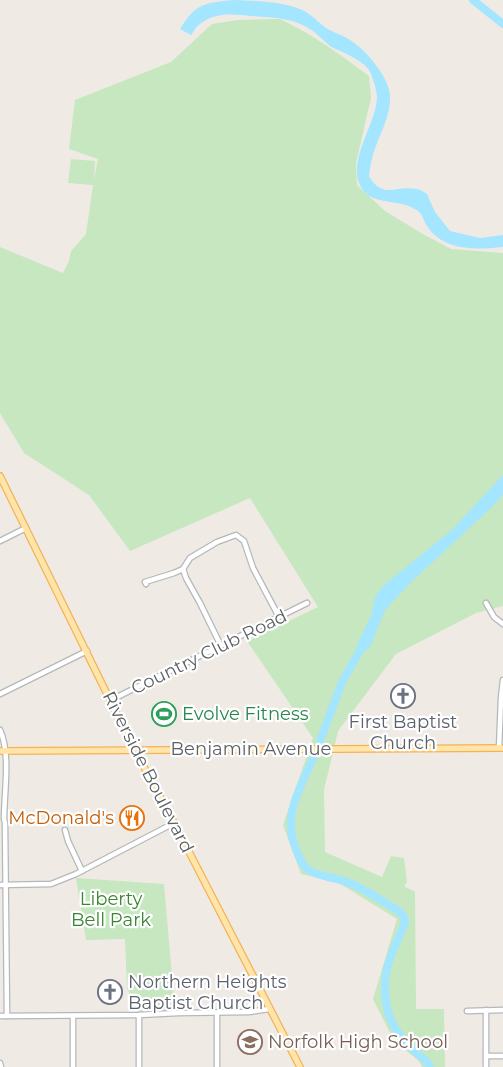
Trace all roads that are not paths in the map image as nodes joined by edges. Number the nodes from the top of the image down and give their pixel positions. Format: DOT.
graph roads {
  1 [pos="0,476"];
  2 [pos="26,528"];
  3 [pos="0,541"];
  4 [pos="183,569"];
  5 [pos="146,584"];
  6 [pos="307,603"];
  7 [pos="486,604"];
  8 [pos="279,617"];
  9 [pos="503,624"];
  10 [pos="221,646"];
  11 [pos="87,651"];
  12 [pos="503,680"];
  13 [pos="0,694"];
  14 [pos="111,700"];
  15 [pos="0,730"];
  16 [pos="501,748"];
  17 [pos="134,749"];
  18 [pos="2,751"];
  19 [pos="2,819"];
  20 [pos="174,823"];
  21 [pos="65,830"];
  22 [pos="82,871"];
  23 [pos="3,885"];
  24 [pos="269,1008"];
  25 [pos="467,1010"];
  26 [pos="486,1010"];
  27 [pos="503,1010"];
  28 [pos="217,1013"];
  29 [pos="0,1016"];
  30 [pos="7,1016"];
  31 [pos="73,1016"];
  32 [pos="139,1016"];
  33 [pos="486,1056"];
  34 [pos="503,1056"];
  35 [pos="0,1062"];
  36 [pos="1,1067"];
  37 [pos="73,1067"];
  38 [pos="139,1067"];
  39 [pos="217,1067"];
  40 [pos="300,1067"];
  41 [pos="486,1067"];
  1 -- 2 [label="main road, Riverside Boulevard"];
  2 -- 3 [label="street"];
  2 -- 11 [label="main road, Riverside Boulevard"];
  4 -- 5 [label="street"];
  4 -- 8 [label="street"];
  4 -- 10 [label="street"];
  6 -- 8 [label="street, Country Club Road"];
  7 -- 9 [label="street"];
  8 -- 10 [label="street, Country Club Road"];
  10 -- 14 [label="street, Country Club Road"];
  11 -- 13 [label="street"];
  11 -- 14 [label="main road, Riverside Boulevard"];
  12 -- 16 [label="street"];
  14 -- 17 [label="main road, Riverside Boulevard"];
  15 -- 18 [label="street"];
  16 -- 17 [label="main road, Benjamin Avenue"];
  17 -- 18 [label="main road, Benjamin Avenue"];
  17 -- 20 [label="main road, Riverside Boulevard"];
  18 -- 19 [label="street"];
  19 -- 23 [label="street"];
  20 -- 22 [label="street"];
  20 -- 24 [label="main road, Riverside Boulevard"];
  21 -- 22 [label="street"];
  22 -- 23 [label="street"];
  23 -- 30 [label="street"];
  24 -- 28 [label="street"];
  24 -- 40 [label="main road, Riverside Boulevard"];
  25 -- 26 [label="street"];
  26 -- 27 [label="street"];
  26 -- 33 [label="street"];
  28 -- 32 [label="street"];
  28 -- 39 [label="street"];
  29 -- 30 [label="street"];
  30 -- 31 [label="street"];
  31 -- 32 [label="street"];
  31 -- 37 [label="street"];
  32 -- 38 [label="street"];
  33 -- 34 [label="street"];
  33 -- 41 [label="street"];
  35 -- 36 [label="street"];
}
